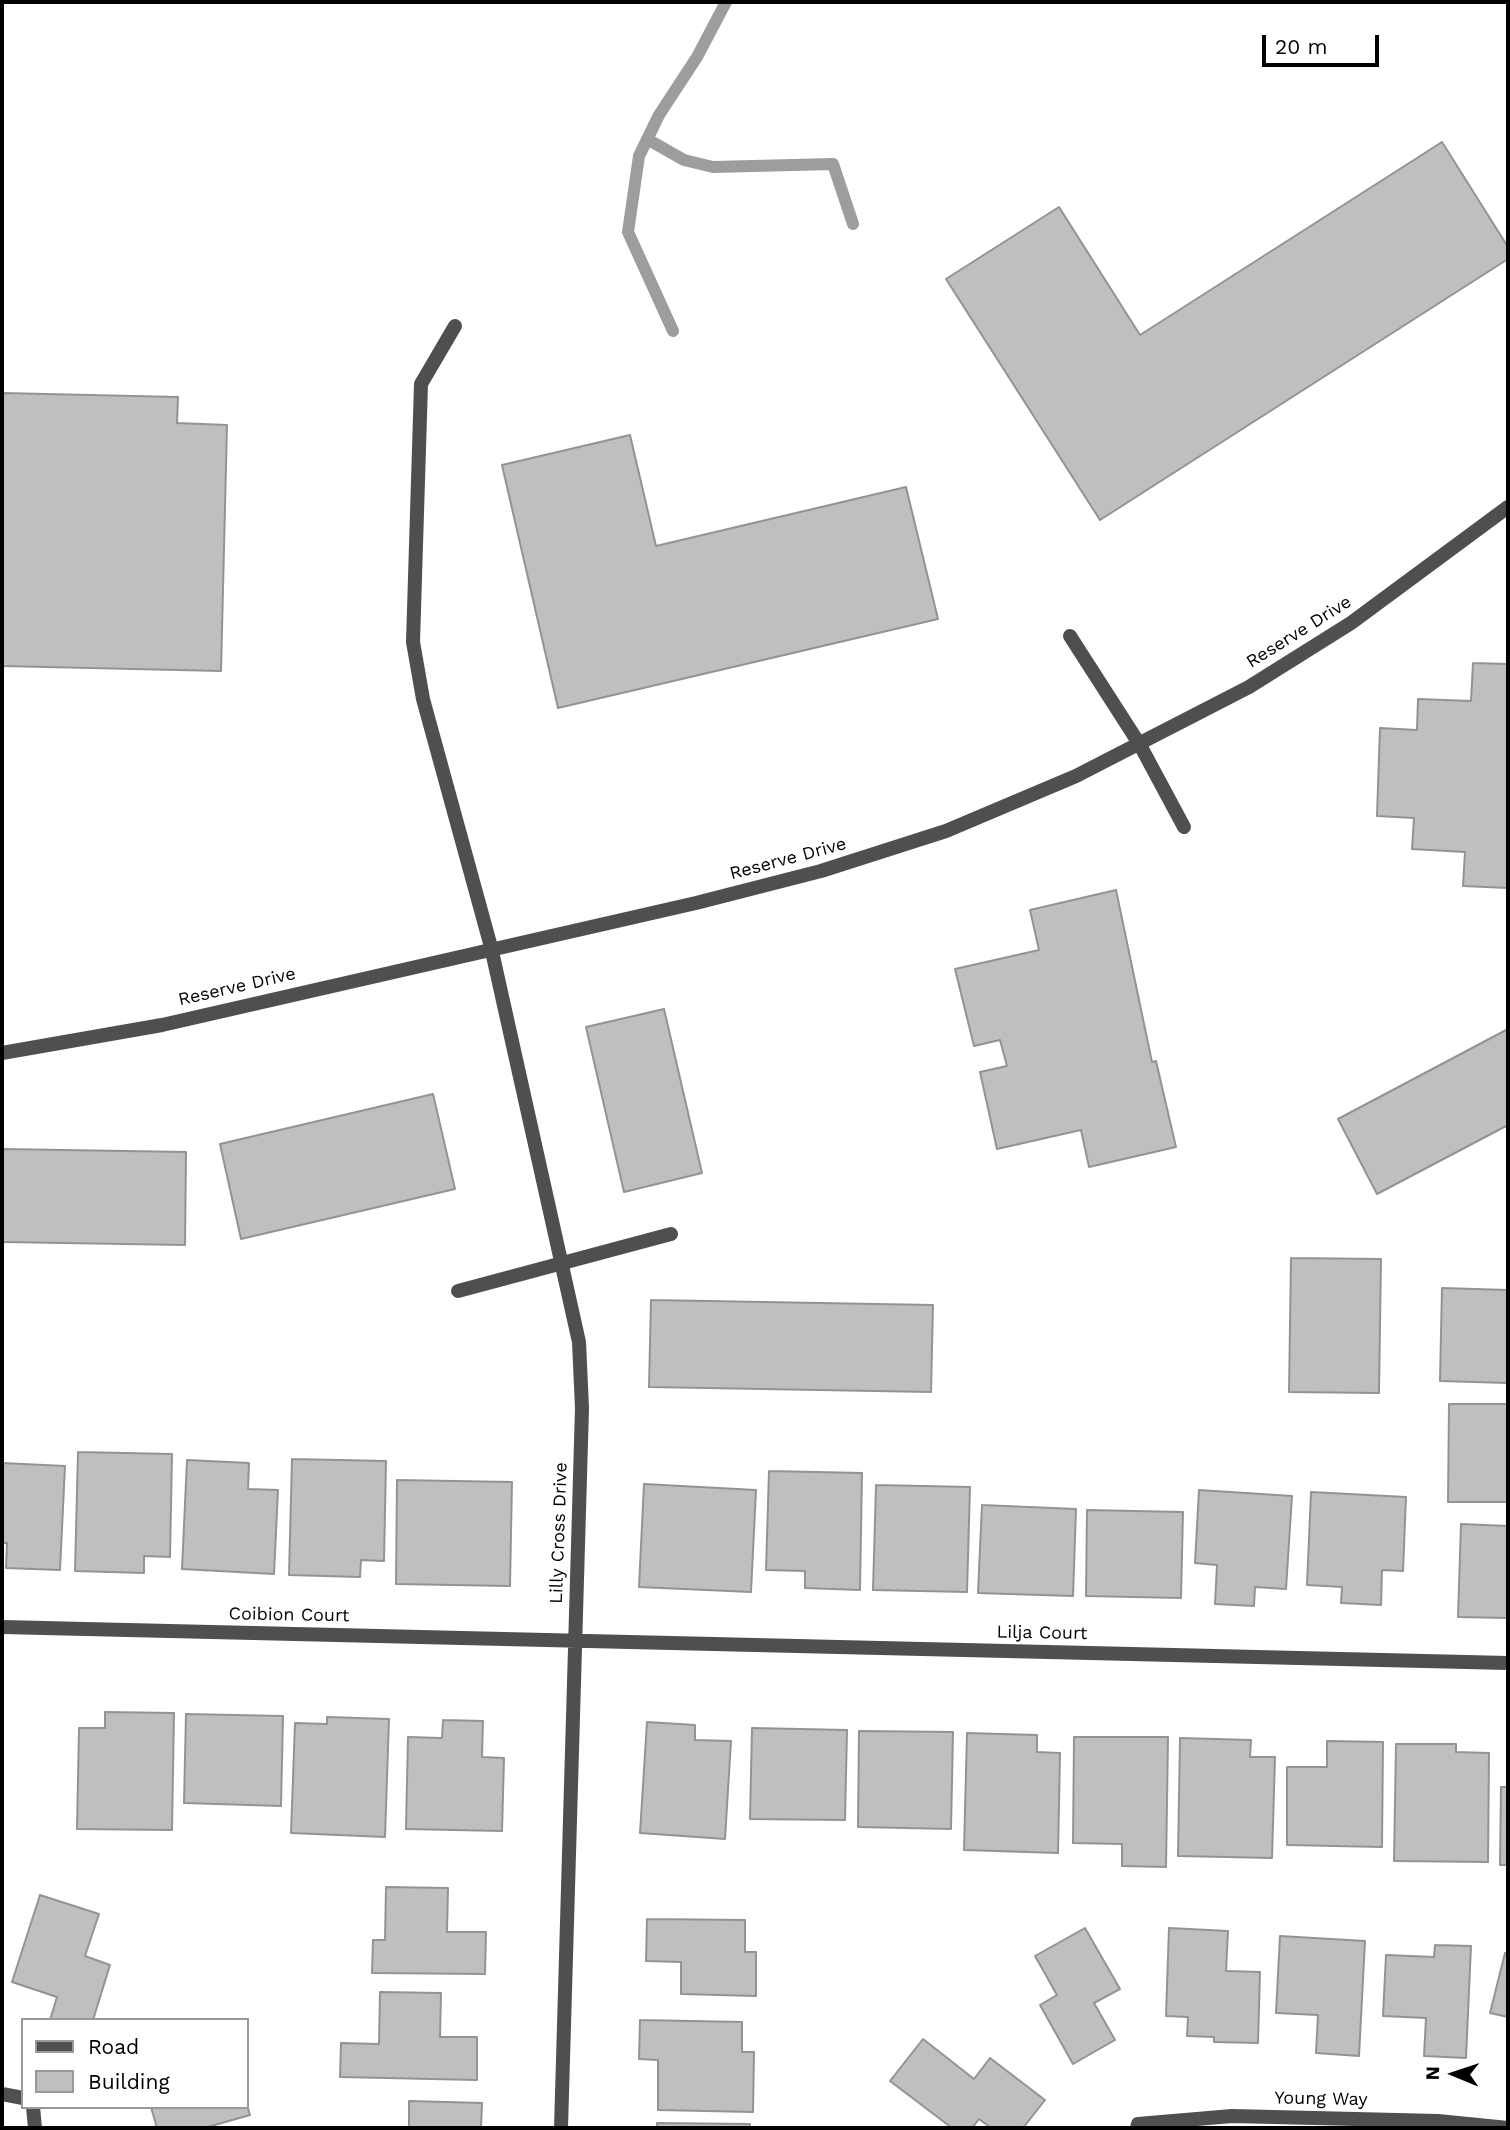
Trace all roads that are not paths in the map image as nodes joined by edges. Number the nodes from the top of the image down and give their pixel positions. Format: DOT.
graph roads {
  1 [pos="455,326"];
  2 [pos="1508,507"];
  3 [pos="1070,635"];
  4 [pos="1140,745"];
  5 [pos="1184,827"];
  6 [pos="491,947"];
  7 [pos="2,1052"];
  8 [pos="671,1234"];
  9 [pos="564,1262"];
  10 [pos="458,1291"];
  11 [pos="2,1628"];
  12 [pos="575,1642"];
  13 [pos="1508,1663"];
  14 [pos="2,2094"];
  15 [pos="21,2098"];
  16 [pos="33,2109"];
  17 [pos="35,2128"];
  18 [pos="562,2128"];
  19 [pos="1137,2128"];
  20 [pos="1508,2128"];
  1 -- 6 [label="street, Lilly Cross Drive"];
  2 -- 4 [label="street, Reserve Drive"];
  3 -- 4 [label="street"];
  4 -- 5 [label="street"];
  4 -- 6 [label="street, Reserve Drive"];
  6 -- 7 [label="street, Reserve Drive"];
  6 -- 9 [label="street, Lilly Cross Drive"];
  8 -- 9 [label="street"];
  9 -- 10 [label="street"];
  9 -- 12 [label="street, Lilly Cross Drive"];
  11 -- 12 [label="street, Coibion Court"];
  12 -- 13 [label="street, Lilja Court"];
  12 -- 18 [label="street, Lilly Cross Drive"];
  14 -- 15 [label="street"];
  16 -- 17 [label="street"];
  19 -- 20 [label="street, Young Way"];
}
